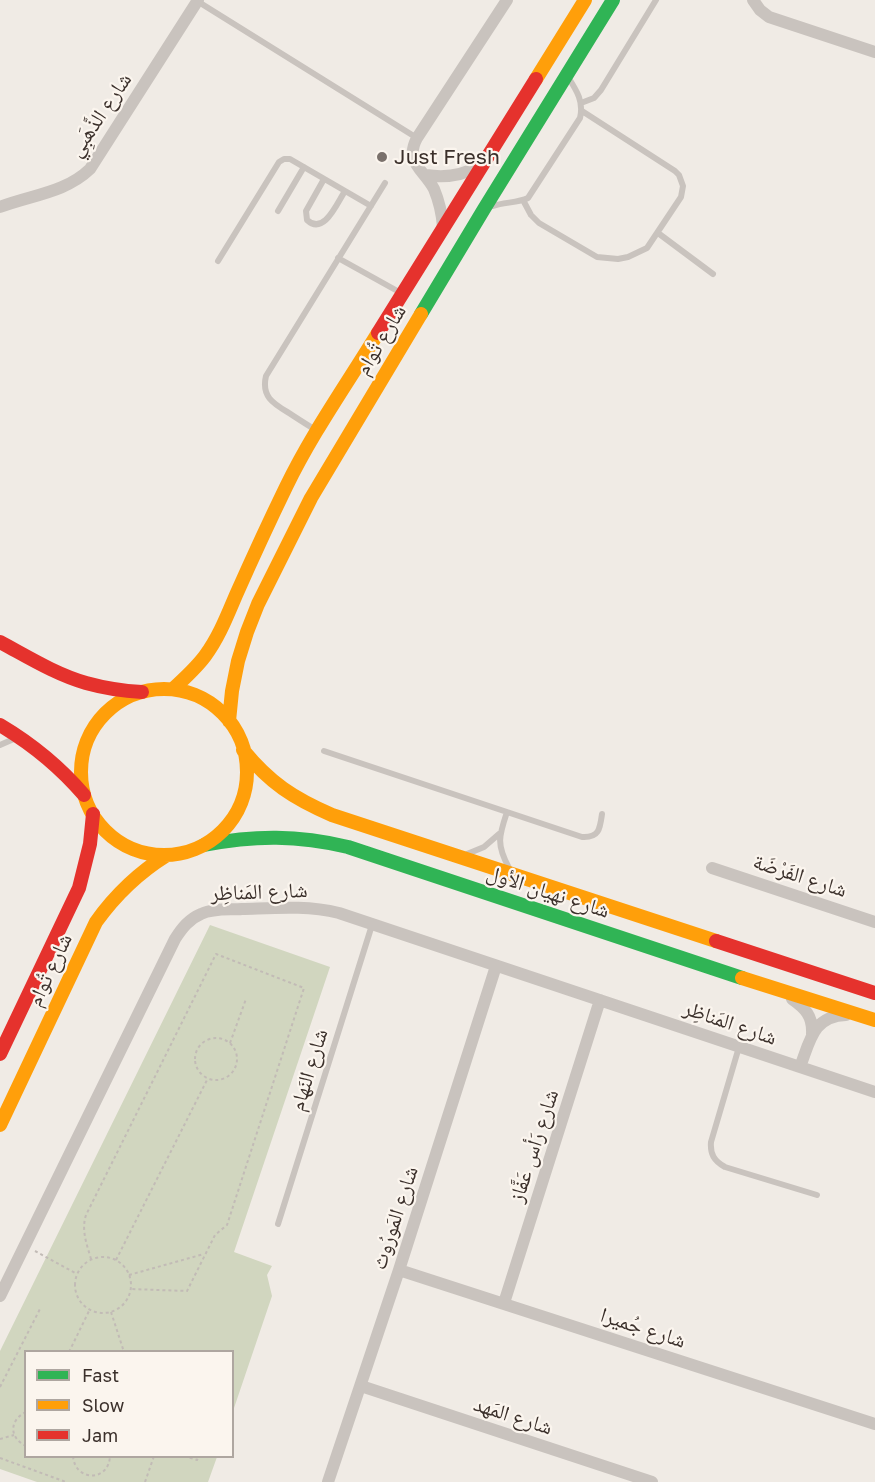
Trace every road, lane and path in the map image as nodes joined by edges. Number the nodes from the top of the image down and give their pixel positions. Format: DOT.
graph roads {
  1 [pos="507,0"];
  2 [pos="585,0"];
  3 [pos="613,0"];
  4 [pos="656,0"];
  5 [pos="197,1"];
  6 [pos="754,1"];
  7 [pos="875,52"];
  8 [pos="567,75"];
  9 [pos="581,103"];
  10 [pos="582,111"];
  11 [pos="417,138"];
  12 [pos="482,164"];
  13 [pos="304,167"];
  14 [pos="426,175"];
  15 [pos="324,179"];
  16 [pos="385,183"];
  17 [pos="345,191"];
  18 [pos="523,200"];
  19 [pos="371,206"];
  20 [pos="0,207"];
  21 [pos="484,209"];
  22 [pos="278,211"];
  23 [pos="443,227"];
  24 [pos="658,233"];
  25 [pos="338,258"];
  26 [pos="218,261"];
  27 [pos="713,274"];
  28 [pos="402,294"];
  29 [pos="316,431"];
  30 [pos="0,642"];
  31 [pos="173,689"];
  32 [pos="142,692"];
  33 [pos="229,721"];
  34 [pos="0,724"];
  35 [pos="20,736"];
  36 [pos="0,745"];
  37 [pos="243,750"];
  38 [pos="324,751"];
  39 [pos="84,795"];
  40 [pos="507,812"];
  41 [pos="93,814"];
  42 [pos="602,814"];
  43 [pos="499,834"];
  44 [pos="204,845"];
  45 [pos="167,855"];
  46 [pos="457,857"];
  47 [pos="712,868"];
  48 [pos="513,875"];
  49 [pos="875,922"];
  50 [pos="372,925"];
  51 [pos="496,966"];
  52 [pos="782,992"];
  53 [pos="875,993"];
  54 [pos="246,999"];
  55 [pos="600,1000"];
  56 [pos="857,1015"];
  57 [pos="875,1020"];
  58 [pos="812,1034"];
  59 [pos="230,1043"];
  60 [pos="739,1047"];
  61 [pos="0,1054"];
  62 [pos="800,1067"];
  63 [pos="207,1078"];
  64 [pos="875,1092"];
  65 [pos="0,1125"];
  66 [pos="817,1195"];
  67 [pos="278,1224"];
  68 [pos="25,1246"];
  69 [pos="205,1254"];
  70 [pos="91,1259"];
  71 [pos="116,1260"];
  72 [pos="399,1270"];
  73 [pos="77,1274"];
  74 [pos="129,1275"];
  75 [pos="130,1289"];
  76 [pos="0,1296"];
  77 [pos="504,1303"];
  78 [pos="41,1307"];
  79 [pos="90,1310"];
  80 [pos="111,1312"];
  81 [pos="70,1350"];
  82 [pos="123,1350"];
  83 [pos="0,1386"];
  84 [pos="361,1386"];
  85 [pos="24,1413"];
  86 [pos="875,1424"];
  87 [pos="14,1435"];
  88 [pos="0,1439"];
  89 [pos="24,1445"];
  90 [pos="0,1458"];
  91 [pos="73,1458"];
  92 [pos="110,1458"];
  93 [pos="153,1458"];
  94 [pos="66,1482"];
  95 [pos="144,1482"];
  96 [pos="328,1482"];
  97 [pos="652,1482"];
  1 -- 11 [label="street"];
  2 -- 12 [label="main road, شارع تُوام"];
  3 -- 8 [label="main road, شارع تُوام"];
  4 -- 9 [label="lane"];
  5 -- 11 [label="lane"];
  5 -- 20 [label="street, شارع الذَّهَبِي"];
  6 -- 7 [label="street"];
  8 -- 9 [label="lane"];
  8 -- 21 [label="main road, شارع تُوام"];
  9 -- 10 [label="lane"];
  10 -- 18 [label="lane"];
  10 -- 24 [label="lane"];
  11 -- 14 [label="street"];
  12 -- 14 [label="street"];
  12 -- 23 [label="main road, شارع تُوام"];
  13 -- 15 [label="lane"];
  13 -- 22 [label="lane"];
  13 -- 26 [label="lane"];
  14 -- 23 [label="street"];
  15 -- 17 [label="lane"];
  15 -- 17 [label="lane"];
  16 -- 19 [label="lane"];
  17 -- 19 [label="lane"];
  18 -- 21 [label="lane"];
  18 -- 24 [label="lane"];
  19 -- 25 [label="lane"];
  21 -- 33 [label="main road, شارع تُوام"];
  23 -- 28 [label="main road, شارع تُوام"];
  24 -- 27 [label="lane"];
  25 -- 28 [label="lane"];
  25 -- 29 [label="lane"];
  28 -- 29 [label="main road, شارع تُوام"];
  29 -- 31 [label="main road, شارع تُوام"];
  30 -- 32 [label="main road"];
  31 -- 32 [label="main road"];
  31 -- 33 [label="main road"];
  32 -- 39 [label="main road"];
  33 -- 37 [label="main road"];
  34 -- 35 [label="main road"];
  35 -- 36 [label="lane"];
  35 -- 39 [label="main road"];
  37 -- 44 [label="main road"];
  37 -- 46 [label="main road, شارع نهيان الأول"];
  38 -- 40 [label="lane"];
  39 -- 41 [label="main road"];
  40 -- 42 [label="lane"];
  40 -- 43 [label="lane"];
  41 -- 45 [label="main road"];
  41 -- 61 [label="main road, شارع تُوام"];
  43 -- 46 [label="lane"];
  43 -- 48 [label="lane"];
  44 -- 45 [label="main road"];
  44 -- 52 [label="main road, شارع نهيان الأول"];
  45 -- 65 [label="main road, شارع تُوام"];
  46 -- 48 [label="main road, شارع نهيان الأول"];
  47 -- 49 [label="street, شارع الفَرْضَة"];
  48 -- 53 [label="main road, شارع نهيان الأول"];
  50 -- 51 [label="street, شارع المَناظِر"];
  50 -- 67 [label="lane, شارع النَهام"];
  50 -- 68 [label="street, شارع المَناظِر"];
  51 -- 55 [label="street, شارع المَناظِر"];
  51 -- 72 [label="street, شارع المَورُوث"];
  52 -- 56 [label="main road, شارع نهيان الأول"];
  52 -- 58 [label="street, شارع المَناظِر"];
  54 -- 59 [label="path"];
  55 -- 60 [label="street, شارع المَناظِر"];
  55 -- 77 [label="street, شارع رَأس عَفَّاز"];
  56 -- 57 [label="main road, شارع نهيان الأول"];
  56 -- 58 [label="street"];
  58 -- 62 [label="street"];
  59 -- 63 [label="path"];
  59 -- 63 [label="path"];
  60 -- 62 [label="street, شارع المَناظِر"];
  60 -- 66 [label="lane"];
  62 -- 64 [label="street, شارع المَناظِر"];
  63 -- 71 [label="path"];
  68 -- 73 [label="path"];
  68 -- 76 [label="street, شارع المَناظِر"];
  69 -- 70 [label="path"];
  69 -- 74 [label="path"];
  69 -- 75 [label="path"];
  70 -- 71 [label="path"];
  70 -- 73 [label="path"];
  71 -- 74 [label="path"];
  72 -- 77 [label="street, شارع جُميرا"];
  72 -- 84 [label="street, شارع المَورُوث"];
  73 -- 79 [label="path"];
  74 -- 75 [label="path"];
  75 -- 80 [label="path"];
  77 -- 86 [label="street, شارع جُميرا"];
  78 -- 83 [label="path"];
  79 -- 80 [label="path"];
  79 -- 81 [label="path"];
  80 -- 82 [label="path"];
  84 -- 96 [label="street, شارع المَورُوث"];
  84 -- 97 [label="street, شارع المَهد"];
  85 -- 87 [label="path"];
  87 -- 88 [label="path"];
  87 -- 89 [label="path"];
  90 -- 94 [label="path"];
  91 -- 92 [label="path"];
  93 -- 95 [label="path"];
}
